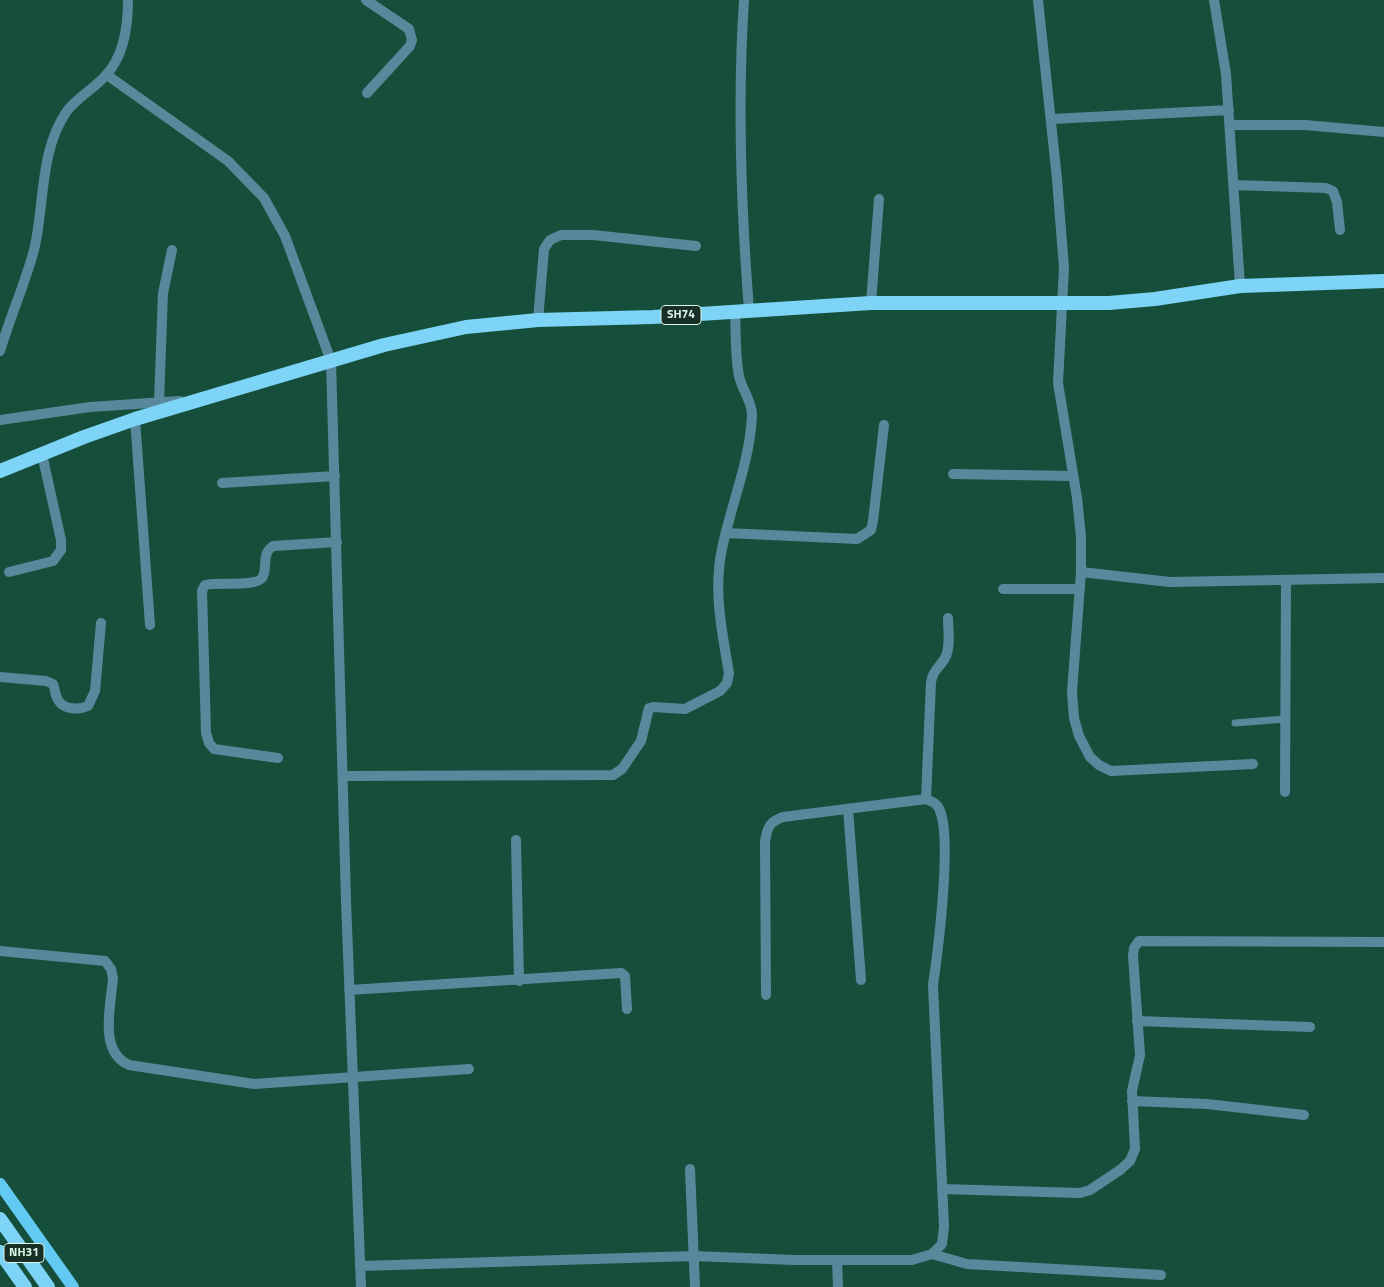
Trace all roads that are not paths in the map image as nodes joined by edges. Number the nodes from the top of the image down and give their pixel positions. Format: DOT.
graph roads {
  1 [pos="128,0"];
  2 [pos="744,0"];
  3 [pos="1038,0"];
  4 [pos="1214,0"];
  5 [pos="368,1"];
  6 [pos="107,75"];
  7 [pos="366,93"];
  8 [pos="1229,110"];
  9 [pos="1050,119"];
  10 [pos="1230,125"];
  11 [pos="1384,132"];
  12 [pos="1234,185"];
  13 [pos="879,199"];
  14 [pos="1340,230"];
  15 [pos="696,246"];
  16 [pos="172,250"];
  17 [pos="1384,281"];
  18 [pos="1240,286"];
  19 [pos="871,303"];
  20 [pos="1062,304"];
  21 [pos="742,311"];
  22 [pos="538,320"];
  23 [pos="0,351"];
  24 [pos="331,361"];
  25 [pos="201,399"];
  26 [pos="159,403"];
  27 [pos="135,419"];
  28 [pos="0,420"];
  29 [pos="884,425"];
  30 [pos="42,454"];
  31 [pos="0,471"];
  32 [pos="953,474"];
  33 [pos="335,476"];
  34 [pos="1073,476"];
  35 [pos="222,483"];
  36 [pos="726,533"];
  37 [pos="337,542"];
  38 [pos="9,572"];
  39 [pos="1081,572"];
  40 [pos="1384,578"];
  41 [pos="1286,580"];
  42 [pos="1080,588"];
  43 [pos="1003,589"];
  44 [pos="948,618"];
  45 [pos="100,623"];
  46 [pos="150,625"];
  47 [pos="0,677"];
  48 [pos="1285,719"];
  49 [pos="1235,723"];
  50 [pos="278,758"];
  51 [pos="1253,764"];
  52 [pos="343,776"];
  53 [pos="1285,792"];
  54 [pos="926,799"];
  55 [pos="848,809"];
  56 [pos="516,840"];
  57 [pos="1384,942"];
  58 [pos="0,951"];
  59 [pos="861,980"];
  60 [pos="519,981"];
  61 [pos="349,990"];
  62 [pos="766,995"];
  63 [pos="627,1010"];
  64 [pos="1138,1021"];
  65 [pos="1310,1027"];
  66 [pos="469,1069"];
  67 [pos="352,1076"];
  68 [pos="1132,1101"];
  69 [pos="1304,1115"];
  70 [pos="690,1169"];
  71 [pos="0,1184"];
  72 [pos="942,1189"];
  73 [pos="0,1219"];
  74 [pos="0,1252"];
  75 [pos="932,1254"];
  76 [pos="694,1256"];
  77 [pos="838,1260"];
  78 [pos="360,1266"];
  79 [pos="1161,1275"];
  80 [pos="25,1287"];
  81 [pos="48,1287"];
  82 [pos="72,1287"];
  83 [pos="361,1287"];
  84 [pos="695,1287"];
  85 [pos="838,1287"];
  1 -- 6 [label="street"];
  2 -- 21 [label="street"];
  3 -- 9 [label="street"];
  4 -- 8 [label="street"];
  5 -- 7 [label="street"];
  6 -- 23 [label="street"];
  6 -- 24 [label="street"];
  8 -- 9 [label="street"];
  8 -- 10 [label="street"];
  9 -- 20 [label="street"];
  10 -- 11 [label="street"];
  10 -- 12 [label="street"];
  12 -- 14 [label="street"];
  12 -- 18 [label="street"];
  13 -- 19 [label="street"];
  15 -- 22 [label="street"];
  16 -- 26 [label="street"];
  17 -- 18 [label="highway, SH74"];
  18 -- 20 [label="highway, SH74"];
  19 -- 20 [label="highway, SH74"];
  19 -- 21 [label="highway, SH74"];
  20 -- 34 [label="street"];
  21 -- 22 [label="highway, SH74"];
  21 -- 36 [label="street"];
  22 -- 24 [label="highway, SH74"];
  24 -- 25 [label="highway, SH74"];
  24 -- 33 [label="street"];
  25 -- 26 [label="street"];
  25 -- 27 [label="highway, SH74"];
  26 -- 28 [label="street"];
  27 -- 30 [label="highway, SH74"];
  27 -- 46 [label="street"];
  29 -- 36 [label="street"];
  30 -- 31 [label="highway, SH74"];
  30 -- 38 [label="street"];
  32 -- 34 [label="street"];
  33 -- 35 [label="street"];
  33 -- 37 [label="street"];
  34 -- 39 [label="street"];
  36 -- 52 [label="street"];
  37 -- 50 [label="street"];
  37 -- 52 [label="street"];
  39 -- 41 [label="street"];
  39 -- 42 [label="street"];
  40 -- 41 [label="street"];
  41 -- 48 [label="street"];
  42 -- 43 [label="street"];
  42 -- 51 [label="street"];
  44 -- 54 [label="street"];
  45 -- 47 [label="street"];
  48 -- 49 [label="lane"];
  48 -- 53 [label="street"];
  52 -- 61 [label="street"];
  54 -- 55 [label="street"];
  54 -- 72 [label="street"];
  55 -- 59 [label="street"];
  55 -- 62 [label="street"];
  56 -- 60 [label="street"];
  57 -- 64 [label="street"];
  58 -- 67 [label="street"];
  60 -- 61 [label="street"];
  60 -- 63 [label="street"];
  61 -- 67 [label="street"];
  64 -- 65 [label="street"];
  64 -- 68 [label="street"];
  66 -- 67 [label="street"];
  67 -- 78 [label="street"];
  68 -- 69 [label="street"];
  68 -- 72 [label="street"];
  70 -- 76 [label="street"];
  71 -- 82 [label="main road"];
  72 -- 75 [label="street"];
  73 -- 81 [label="highway, NH31"];
  74 -- 80 [label="highway, NH31"];
  75 -- 77 [label="street"];
  75 -- 79 [label="street"];
  76 -- 77 [label="street"];
  76 -- 78 [label="street"];
  76 -- 84 [label="street"];
  77 -- 85 [label="street"];
  78 -- 83 [label="street"];
}
